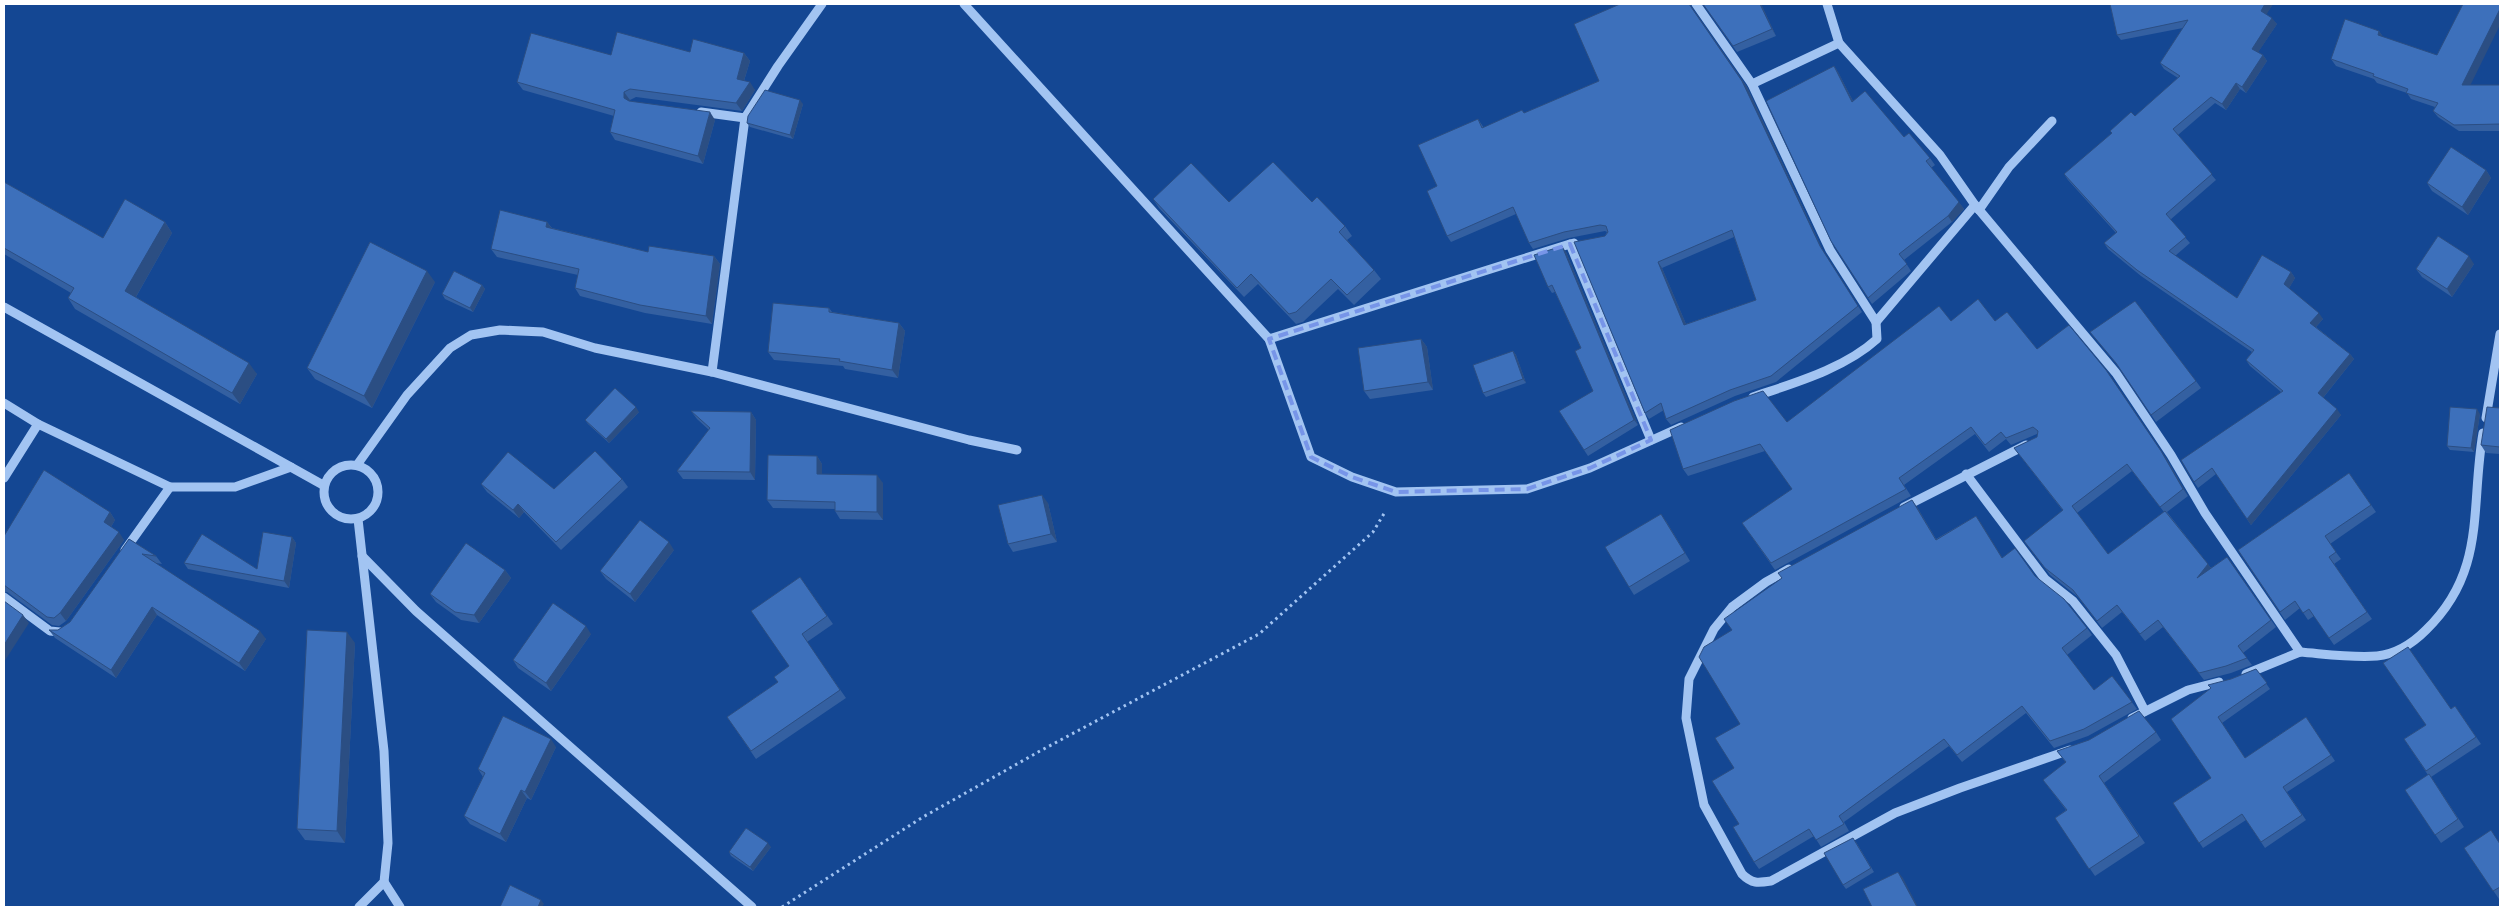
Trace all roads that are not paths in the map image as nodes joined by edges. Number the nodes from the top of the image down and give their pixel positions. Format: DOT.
graph roads {
  1 [pos="822,4"];
  2 [pos="964,4"];
  3 [pos="1696,4"];
  4 [pos="1827,4"];
  5 [pos="1839,43"];
  6 [pos="1752,84"];
  7 [pos="689,110"];
  8 [pos="745,118"];
  9 [pos="2052,121"];
  10 [pos="1977,208"];
  11 [pos="1588,240"];
  12 [pos="1570,244"];
  13 [pos="4,308"];
  14 [pos="1876,322"];
  15 [pos="2500,334"];
  16 [pos="1269,339"];
  17 [pos="712,372"];
  18 [pos="1745,399"];
  19 [pos="4,403"];
  20 [pos="1694,421"];
  21 [pos="38,424"];
  22 [pos="1651,440"];
  23 [pos="2038,440"];
  24 [pos="1017,450"];
  25 [pos="357,465"];
  26 [pos="291,467"];
  27 [pos="1966,474"];
  28 [pos="4,478"];
  29 [pos="323,485"];
  30 [pos="170,487"];
  31 [pos="1896,511"];
  32 [pos="358,519"];
  33 [pos="362,556"];
  34 [pos="120,557"];
  35 [pos="1800,563"];
  36 [pos="4,598"];
  37 [pos="70,626"];
  38 [pos="2300,652"];
  39 [pos="2145,711"];
  40 [pos="2122,724"];
  41 [pos="2083,745"];
  42 [pos="384,882"];
  43 [pos="359,907"];
  44 [pos="400,907"];
  45 [pos="752,907"];
  1 -- 8 [label="street"];
  2 -- 16 [label="street"];
  3 -- 6 [label="street"];
  4 -- 5 [label="street"];
  5 -- 6 [label="street"];
  5 -- 10 [label="street"];
  6 -- 14 [label="street"];
  7 -- 8 [label="street"];
  8 -- 17 [label="street"];
  9 -- 10 [label="street"];
  10 -- 14 [label="street"];
  10 -- 38 [label="street"];
  11 -- 12 [label="street"];
  12 -- 16 [label="street"];
  12 -- 22 [label="street"];
  13 -- 26 [label="street"];
  14 -- 18 [label="street"];
  15 -- 38 [label="street"];
  16 -- 22 [label="street"];
  17 -- 24 [label="street"];
  17 -- 25 [label="street"];
  19 -- 21 [label="street"];
  20 -- 22 [label="street"];
  21 -- 28 [label="street"];
  21 -- 30 [label="street"];
  23 -- 27 [label="street"];
  25 -- 29 [label="street"];
  25 -- 32 [label="street"];
  26 -- 29 [label="street"];
  26 -- 30 [label="street"];
  27 -- 31 [label="street"];
  27 -- 39 [label="street"];
  29 -- 32 [label="street"];
  30 -- 34 [label="street"];
  32 -- 33 [label="street"];
  33 -- 42 [label="street"];
  33 -- 45 [label="street"];
  35 -- 41 [label="street"];
  36 -- 37 [label="street"];
  38 -- 39 [label="street"];
  39 -- 40 [label="street"];
  42 -- 43 [label="street"];
  42 -- 44 [label="street"];
}
